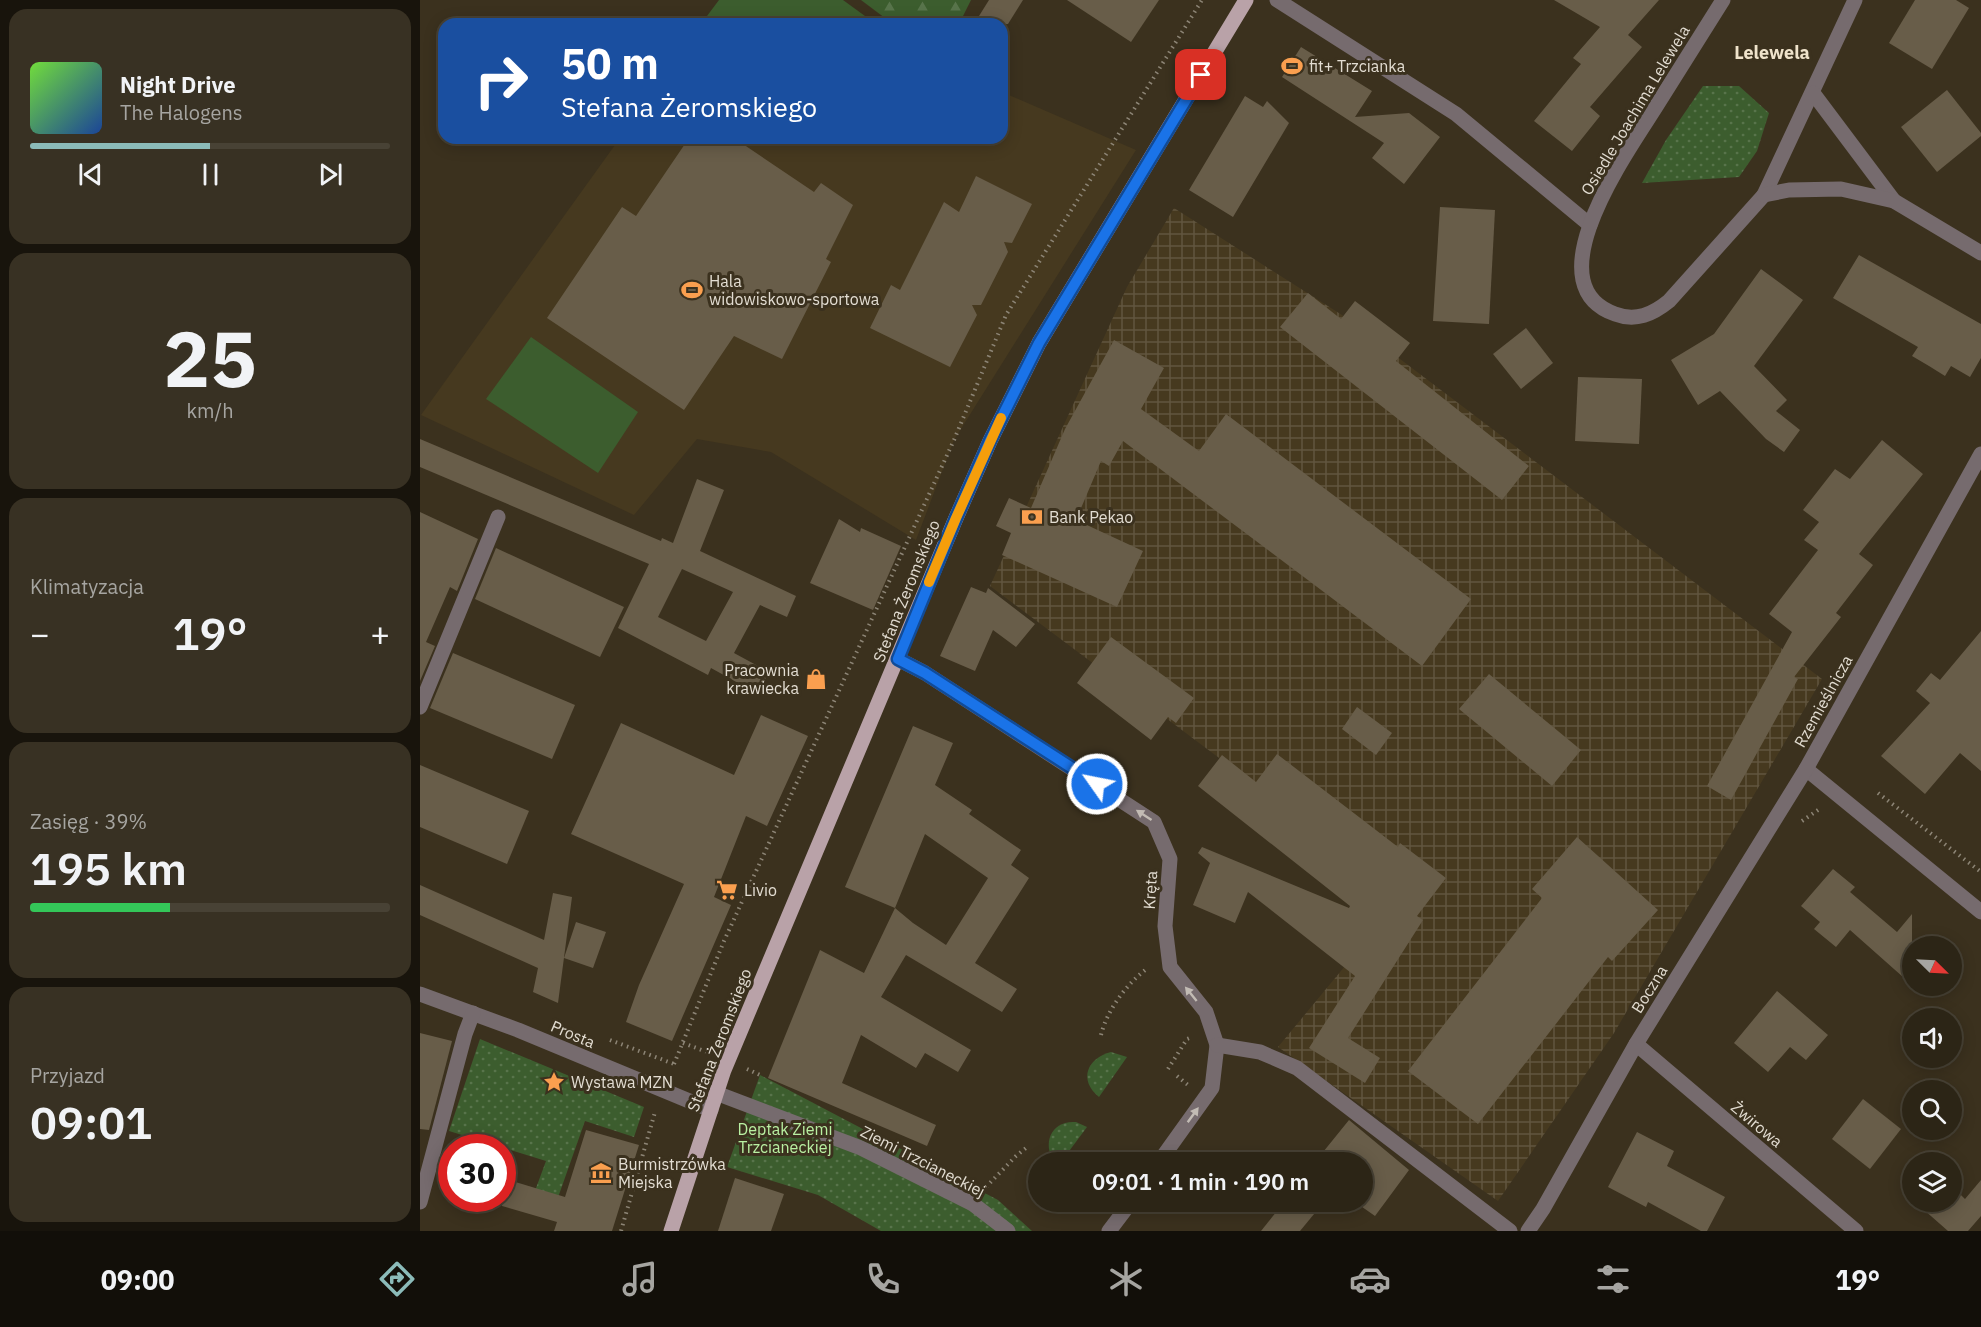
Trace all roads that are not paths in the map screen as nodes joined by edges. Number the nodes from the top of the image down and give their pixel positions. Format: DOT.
graph roads {
  1 [pos="1246,0"];
  2 [pos="1277,0"];
  3 [pos="1723,0"];
  4 [pos="1855,0"];
  5 [pos="1813,93"];
  6 [pos="1764,195"];
  7 [pos="1894,201"];
  8 [pos="1590,225"];
  9 [pos="1981,253"];
  10 [pos="1981,454"];
  11 [pos="498,517"];
  12 [pos="898,659"];
  13 [pos="420,707"];
  14 [pos="1806,769"];
  15 [pos="1981,912"];
  16 [pos="420,994"];
  17 [pos="472,1014"];
  18 [pos="1636,1044"];
  19 [pos="1217,1045"];
  20 [pos="716,1093"];
  21 [pos="711,1110"];
  22 [pos="1166,1152"];
  23 [pos="420,1202"];
  24 [pos="1123,1212"];
  25 [pos="671,1231"];
  26 [pos="1008,1231"];
  27 [pos="1109,1231"];
  28 [pos="1510,1231"];
  29 [pos="1528,1231"];
  30 [pos="1856,1231"];
  1 -- 12 [label="main road, Stefana Żeromskiego"];
  2 -- 8 [label="street"];
  3 -- 8 [label="street, Osiedle Joachima Lelewela"];
  4 -- 5 [label="street, Osiedle Joachima Lelewela"];
  5 -- 6 [label="street, Osiedle Joachima Lelewela"];
  5 -- 7 [label="street"];
  6 -- 7 [label="street"];
  6 -- 8 [label="street, Osiedle Joachima Lelewela"];
  7 -- 9 [label="street"];
  10 -- 14 [label="street, Rzemieślnicza"];
  11 -- 13 [label="street"];
  19 -- 12 [label="street, Kręta, one-way"];
  12 -- 20 [label="main road, Stefana Żeromskiego"];
  14 -- 15 [label="street, Rzemieślnicza"];
  14 -- 18 [label="street, Boczna"];
  16 -- 17 [label="street, Prosta"];
  17 -- 21 [label="street, Prosta"];
  17 -- 23 [label="street"];
  18 -- 29 [label="street, Boczna"];
  18 -- 30 [label="street, Żwirowa"];
  22 -- 19 [label="street, Kręta, one-way"];
  19 -- 28 [label="street"];
  20 -- 21 [label="main road, Stefana Żeromskiego"];
  20 -- 26 [label="street, Ziemi Trzcianeckiej"];
  21 -- 25 [label="main road, Stefana Żeromskiego"];
  24 -- 27 [label="street"];
}
